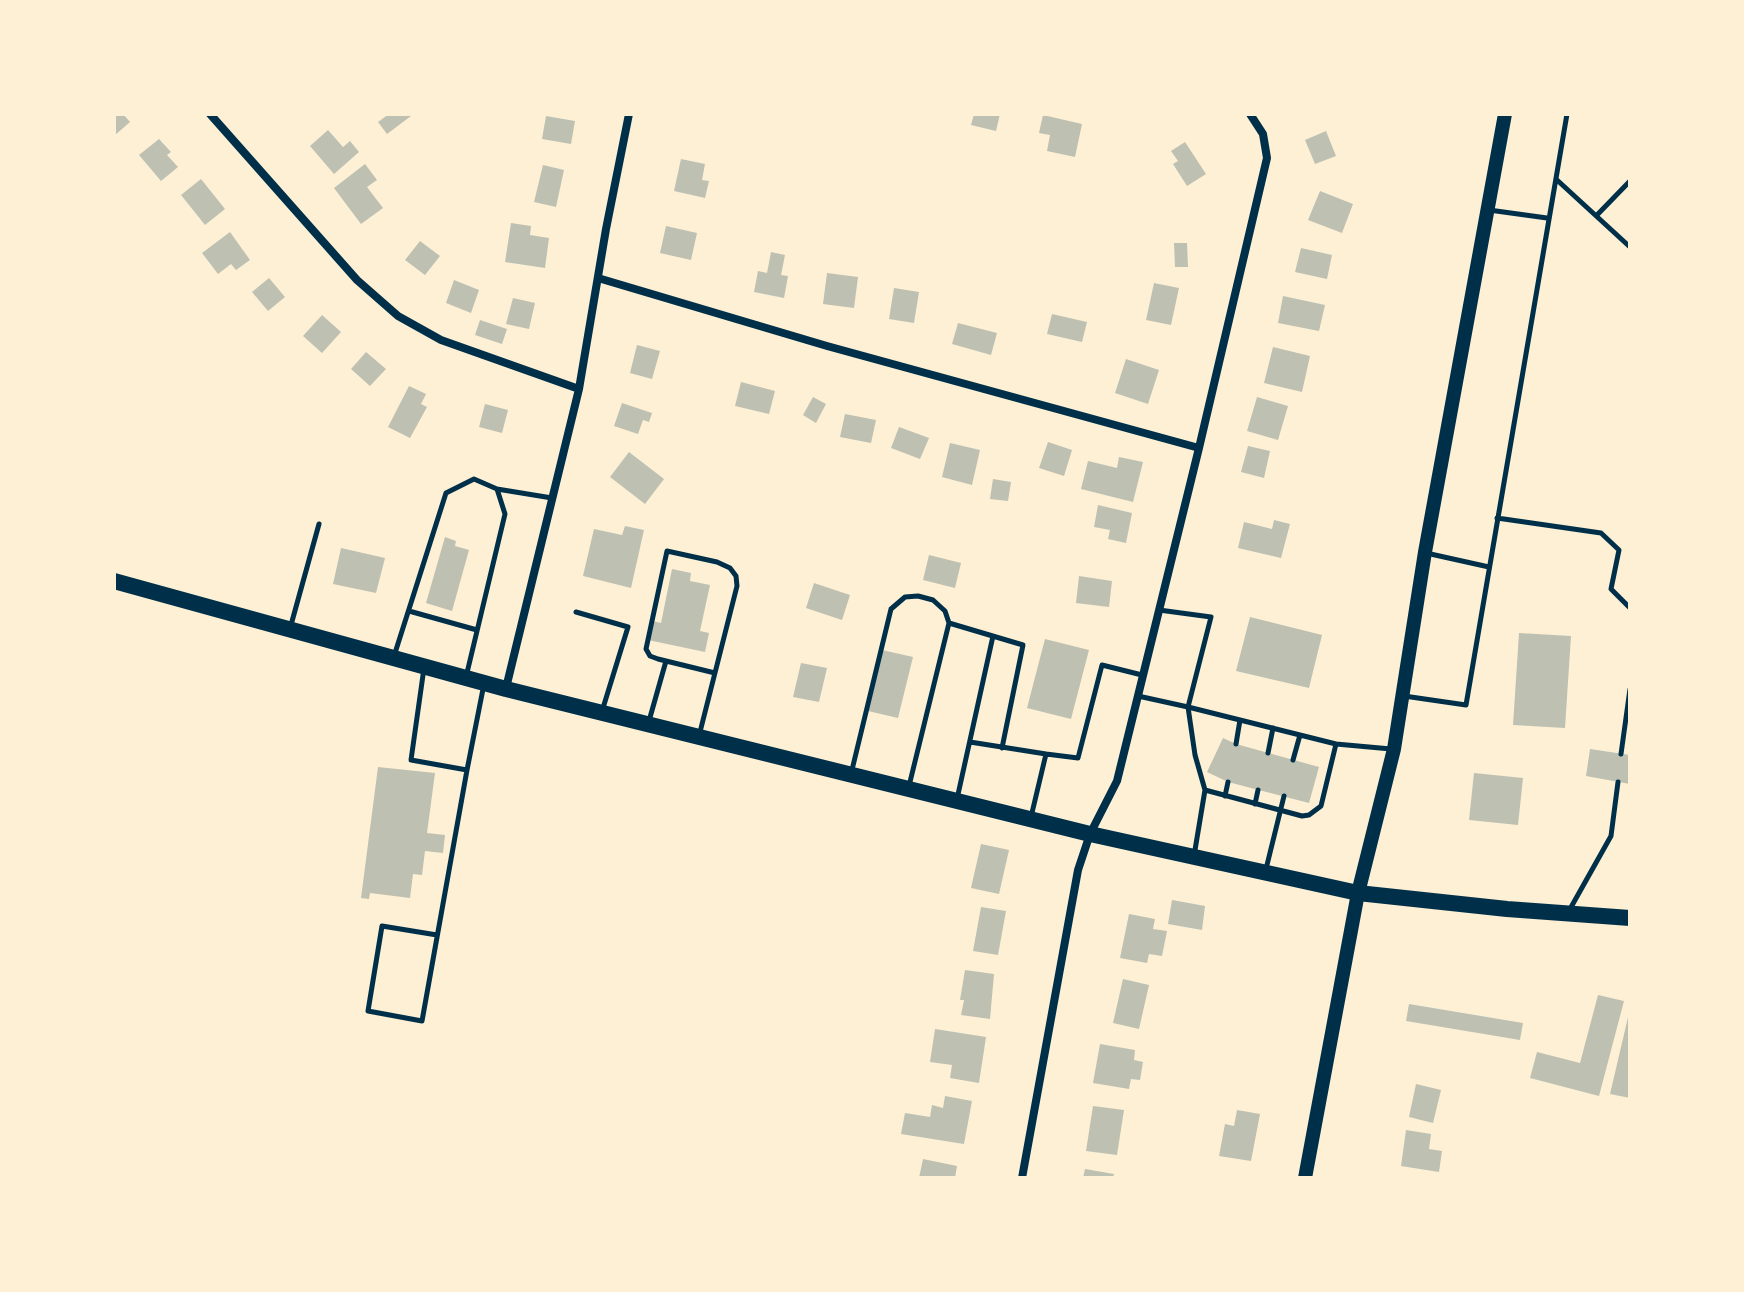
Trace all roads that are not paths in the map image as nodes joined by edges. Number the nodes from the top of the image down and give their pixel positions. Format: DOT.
graph roads {
  1 [pos="210,114"];
  2 [pos="629,114"];
  3 [pos="1250,114"];
  4 [pos="1505,114"];
  5 [pos="1567,114"];
  6 [pos="1557,180"];
  7 [pos="1630,181"];
  8 [pos="1488,210"];
  9 [pos="1597,215"];
  10 [pos="1547,218"];
  11 [pos="1630,247"];
  12 [pos="598,278"];
  13 [pos="579,389"];
  14 [pos="1199,448"];
  15 [pos="497,489"];
  16 [pos="552,498"];
  17 [pos="1497,518"];
  18 [pos="319,524"];
  19 [pos="1425,552"];
  20 [pos="1489,567"];
  21 [pos="114,581"];
  22 [pos="1630,608"];
  23 [pos="1159,610"];
  24 [pos="409,611"];
  25 [pos="576,612"];
  26 [pos="949,623"];
  27 [pos="290,630"];
  28 [pos="477,630"];
  29 [pos="993,636"];
  30 [pos="393,658"];
  31 [pos="666,661"];
  32 [pos="425,667"];
  33 [pos="715,673"];
  34 [pos="1143,676"];
  35 [pos="466,678"];
  36 [pos="484,683"];
  37 [pos="506,689"];
  38 [pos="1630,689"];
  39 [pos="1403,695"];
  40 [pos="1138,696"];
  41 [pos="1188,707"];
  42 [pos="601,713"];
  43 [pos="1240,720"];
  44 [pos="648,724"];
  45 [pos="1273,728"];
  46 [pos="1300,735"];
  47 [pos="699,737"];
  48 [pos="970,742"];
  49 [pos="1236,744"];
  50 [pos="1336,744"];
  51 [pos="1002,748"];
  52 [pos="1394,749"];
  53 [pos="1268,753"];
  54 [pos="1046,754"];
  55 [pos="1621,754"];
  56 [pos="1293,760"];
  57 [pos="467,770"];
  58 [pos="851,774"];
  59 [pos="1228,782"];
  60 [pos="1618,782"];
  61 [pos="909,789"];
  62 [pos="1205,790"];
  63 [pos="1258,790"];
  64 [pos="1225,796"];
  65 [pos="1284,796"];
  66 [pos="957,801"];
  67 [pos="1255,804"];
  68 [pos="1280,810"];
  69 [pos="1031,819"];
  70 [pos="1090,834"];
  71 [pos="1194,857"];
  72 [pos="1265,872"];
  73 [pos="1358,893"];
  74 [pos="1567,914"];
  75 [pos="1630,918"];
  76 [pos="437,935"];
  77 [pos="1022,1178"];
  78 [pos="1305,1178"];
  1 -- 13 [label="street"];
  2 -- 12 [label="street"];
  3 -- 14 [label="street"];
  4 -- 8 [label="main road"];
  5 -- 6 [label="lane"];
  6 -- 9 [label="lane"];
  6 -- 10 [label="lane"];
  7 -- 9 [label="lane"];
  8 -- 10 [label="lane"];
  8 -- 19 [label="main road"];
  9 -- 11 [label="lane"];
  10 -- 17 [label="lane"];
  12 -- 13 [label="street"];
  12 -- 14 [label="street"];
  13 -- 16 [label="street"];
  14 -- 23 [label="street"];
  15 -- 16 [label="lane"];
  15 -- 24 [label="lane"];
  15 -- 28 [label="lane"];
  16 -- 37 [label="street"];
  17 -- 20 [label="lane"];
  17 -- 22 [label="lane"];
  18 -- 27 [label="lane"];
  19 -- 20 [label="lane"];
  19 -- 39 [label="main road"];
  20 -- 39 [label="lane"];
  21 -- 27 [label="main road"];
  23 -- 34 [label="street"];
  23 -- 41 [label="lane"];
  24 -- 28 [label="lane"];
  24 -- 30 [label="lane"];
  25 -- 42 [label="lane"];
  26 -- 29 [label="lane"];
  26 -- 58 [label="lane"];
  26 -- 61 [label="lane"];
  27 -- 30 [label="main road"];
  28 -- 35 [label="lane"];
  29 -- 48 [label="lane"];
  29 -- 51 [label="lane"];
  30 -- 32 [label="main road"];
  31 -- 33 [label="lane"];
  31 -- 33 [label="lane"];
  31 -- 44 [label="lane"];
  32 -- 35 [label="main road"];
  32 -- 57 [label="lane"];
  33 -- 47 [label="lane"];
  34 -- 40 [label="street"];
  34 -- 54 [label="lane"];
  35 -- 36 [label="main road"];
  36 -- 37 [label="main road"];
  36 -- 57 [label="lane"];
  37 -- 42 [label="main road"];
  38 -- 55 [label="lane"];
  39 -- 52 [label="main road"];
  40 -- 41 [label="lane"];
  40 -- 70 [label="street"];
  41 -- 43 [label="lane"];
  41 -- 62 [label="lane"];
  42 -- 44 [label="main road"];
  43 -- 45 [label="lane"];
  43 -- 49 [label="lane"];
  44 -- 47 [label="main road"];
  45 -- 46 [label="lane"];
  45 -- 53 [label="lane"];
  46 -- 50 [label="lane"];
  46 -- 56 [label="lane"];
  47 -- 58 [label="main road"];
  48 -- 51 [label="lane"];
  48 -- 66 [label="lane"];
  50 -- 52 [label="lane"];
  50 -- 68 [label="lane"];
  51 -- 54 [label="lane"];
  52 -- 73 [label="main road"];
  54 -- 69 [label="lane"];
  57 -- 76 [label="lane"];
  58 -- 61 [label="main road"];
  59 -- 64 [label="lane"];
  60 -- 74 [label="lane"];
  61 -- 66 [label="main road"];
  62 -- 64 [label="lane"];
  62 -- 71 [label="lane"];
  63 -- 67 [label="lane"];
  64 -- 67 [label="lane"];
  65 -- 68 [label="lane"];
  66 -- 69 [label="main road"];
  67 -- 68 [label="lane"];
  68 -- 72 [label="lane"];
  69 -- 70 [label="main road"];
  70 -- 71 [label="main road"];
  70 -- 77 [label="street"];
  71 -- 72 [label="main road"];
  72 -- 73 [label="main road"];
  73 -- 74 [label="main road"];
  73 -- 78 [label="main road"];
  74 -- 75 [label="main road"];
  76 -- 76 [label="lane"];
}
